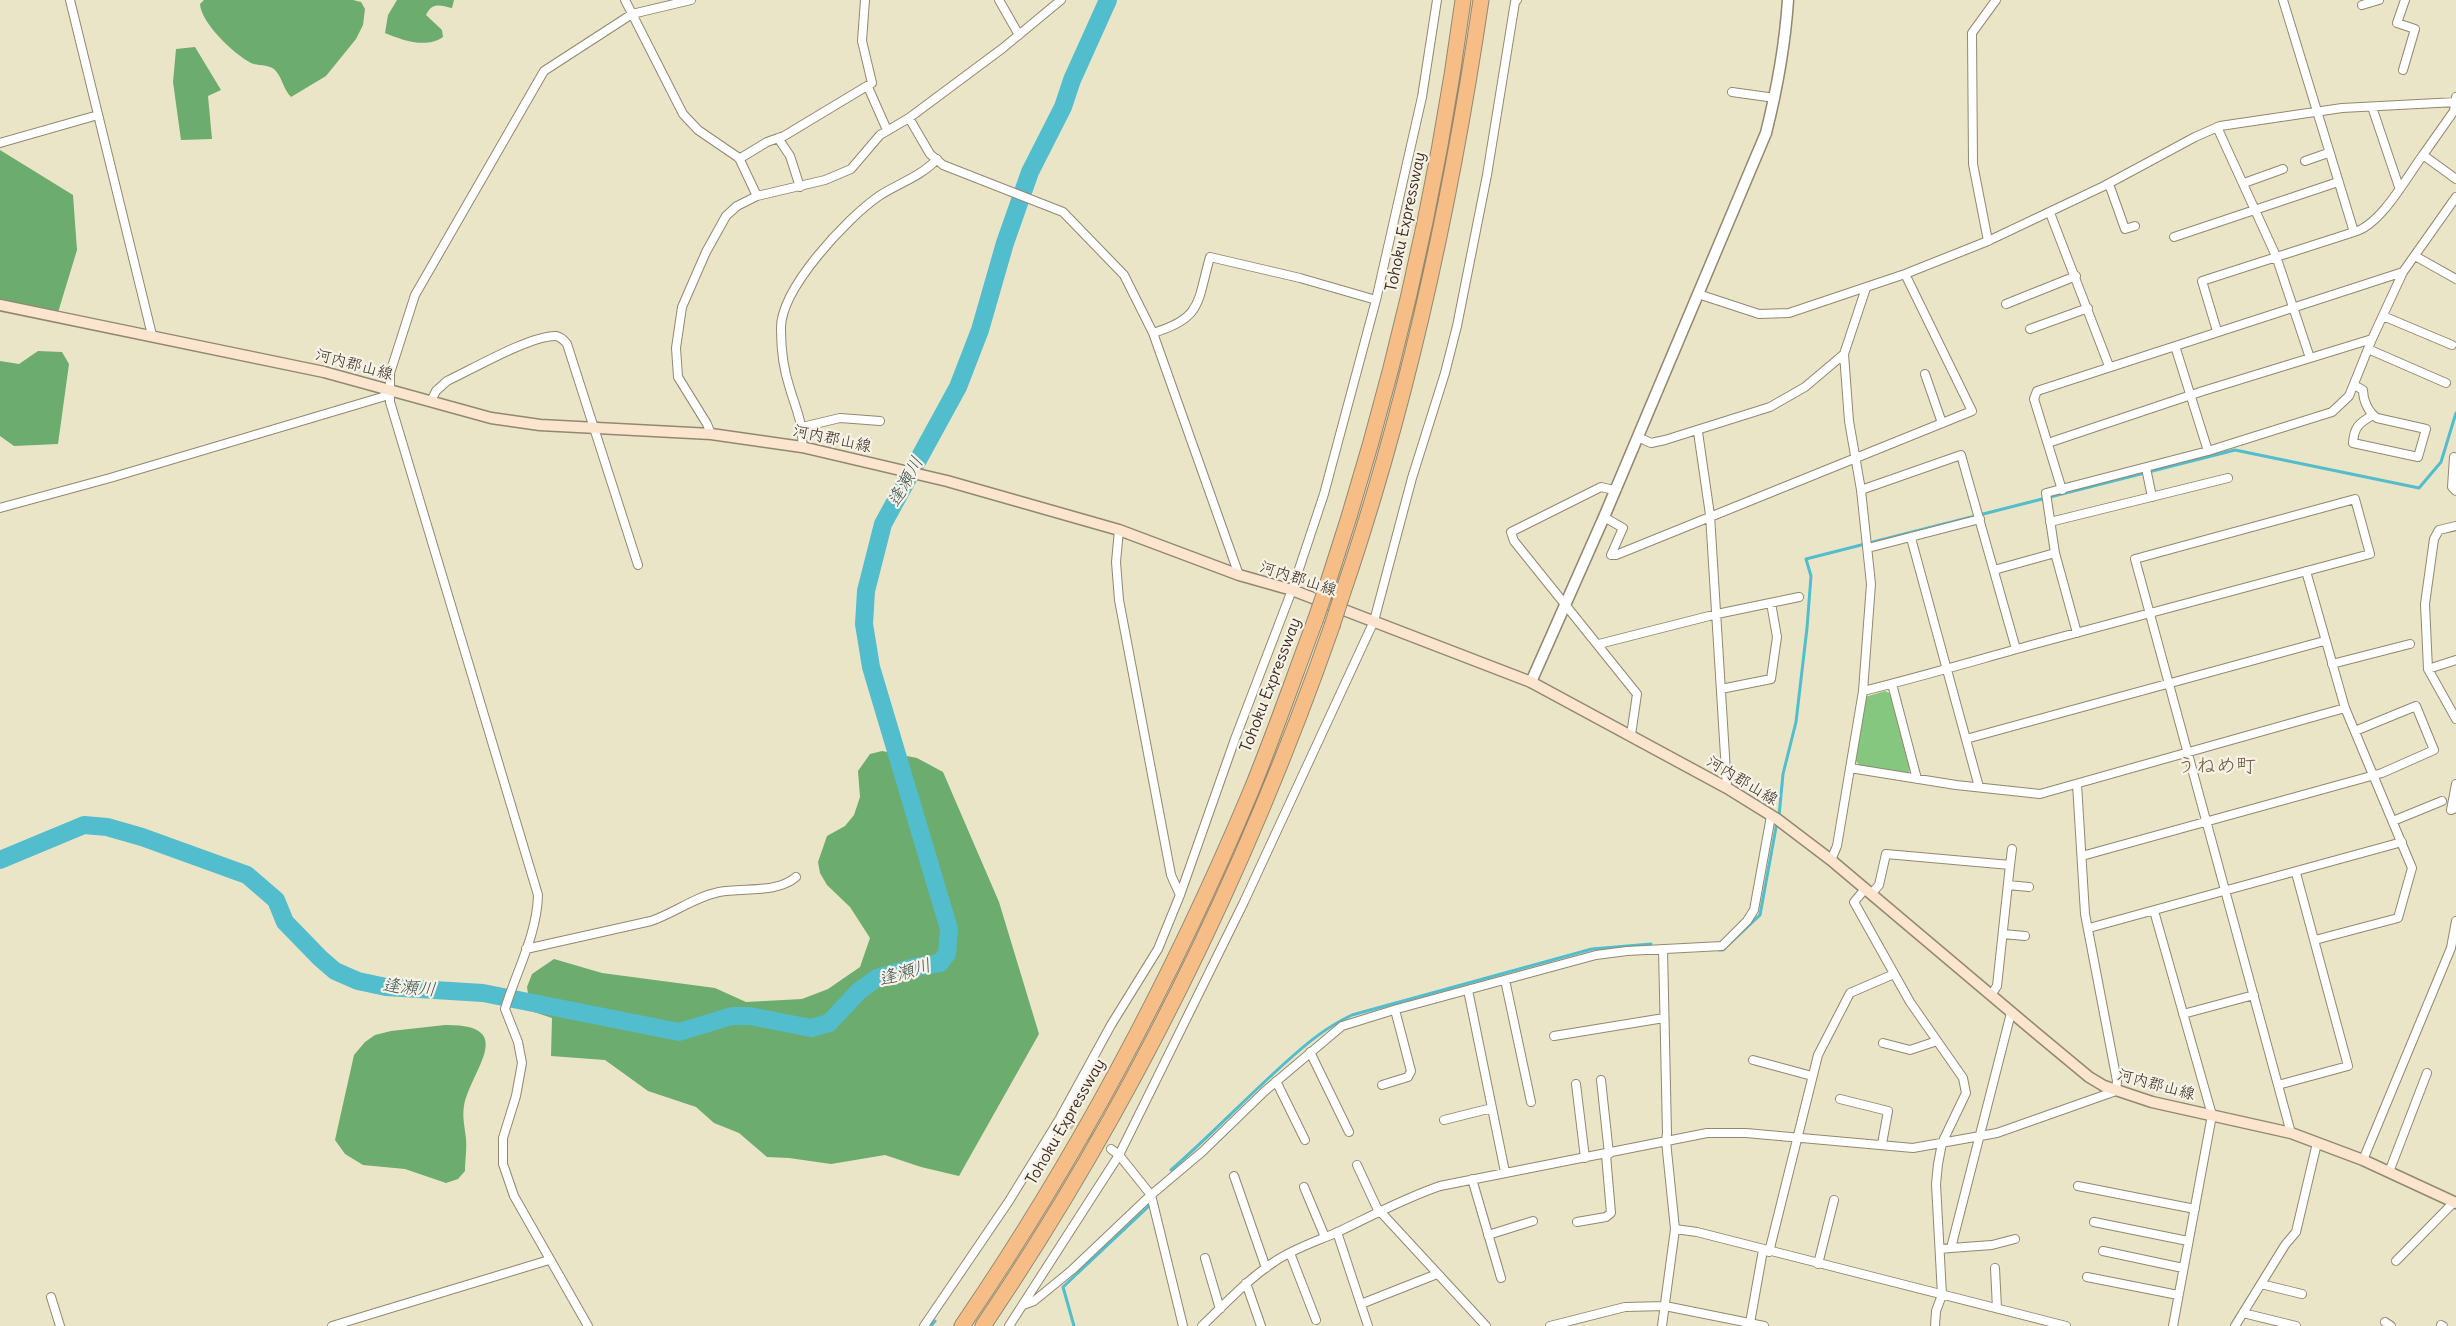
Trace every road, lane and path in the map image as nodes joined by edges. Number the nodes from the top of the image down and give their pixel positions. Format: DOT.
graph roads {
  1 [pos="70,0"];
  2 [pos="625,0"];
  3 [pos="691,0"];
  4 [pos="865,0"];
  5 [pos="999,0"];
  6 [pos="1061,0"];
  7 [pos="1462,0"];
  8 [pos="1481,0"];
  9 [pos="1517,0"];
  10 [pos="1788,0"];
  11 [pos="1996,0"];
  12 [pos="2283,0"];
  13 [pos="2379,0"];
  14 [pos="2405,0"];
  15 [pos="1437,4"];
  16 [pos="2362,5"];
  17 [pos="632,14"];
  18 [pos="1018,35"];
  19 [pos="2403,70"];
  20 [pos="868,87"];
  21 [pos="1732,92"];
  22 [pos="1775,98"];
  23 [pos="2455,100"];
  24 [pos="2372,107"];
  25 [pos="2315,112"];
  26 [pos="98,115"];
  27 [pos="909,118"];
  28 [pos="2217,127"];
  29 [pos="887,130"];
  30 [pos="778,138"];
  31 [pos="0,143"];
  32 [pos="2328,153"];
  33 [pos="2423,155"];
  34 [pos="739,159"];
  35 [pos="937,159"];
  36 [pos="2305,161"];
  37 [pos="2283,169"];
  38 [pos="2456,179"];
  39 [pos="2338,182"];
  40 [pos="2244,183"];
  41 [pos="2109,184"];
  42 [pos="801,186"];
  43 [pos="2398,187"];
  44 [pos="757,196"];
  45 [pos="2456,197"];
  46 [pos="2255,210"];
  47 [pos="2050,213"];
  48 [pos="2135,226"];
  49 [pos="2354,232"];
  50 [pos="2174,237"];
  51 [pos="1988,241"];
  52 [pos="2276,256"];
  53 [pos="2415,256"];
  54 [pos="2403,272"];
  55 [pos="1905,274"];
  56 [pos="2076,276"];
  57 [pos="2456,279"];
  58 [pos="1866,288"];
  59 [pos="1698,294"];
  60 [pos="1376,300"];
  61 [pos="0,304"];
  62 [pos="2006,304"];
  63 [pos="2294,307"];
  64 [pos="2088,308"];
  65 [pos="2383,316"];
  66 [pos="2030,329"];
  67 [pos="2217,331"];
  68 [pos="1153,333"];
  69 [pos="152,335"];
  70 [pos="2372,339"];
  71 [pos="2452,345"];
  72 [pos="2175,346"];
  73 [pos="2368,349"];
  74 [pos="1844,354"];
  75 [pos="2310,358"];
  76 [pos="2109,366"];
  77 [pos="1925,374"];
  78 [pos="2446,383"];
  79 [pos="2354,385"];
  80 [pos="389,392"];
  81 [pos="2191,395"];
  82 [pos="431,401"];
  83 [pos="2373,415"];
  84 [pos="880,421"];
  85 [pos="1942,423"];
  86 [pos="802,427"];
  87 [pos="593,429"];
  88 [pos="1698,432"];
  89 [pos="711,434"];
  90 [pos="1638,437"];
  91 [pos="2048,443"];
  92 [pos="802,447"];
  93 [pos="2208,451"];
  94 [pos="2454,458"];
  95 [pos="1856,459"];
  96 [pos="2147,468"];
  97 [pos="2228,478"];
  98 [pos="1861,489"];
  99 [pos="1614,490"];
  100 [pos="2062,490"];
  101 [pos="2456,490"];
  102 [pos="2152,497"];
  103 [pos="0,507"];
  104 [pos="1710,515"];
  105 [pos="1604,517"];
  106 [pos="1980,519"];
  107 [pos="2050,522"];
  108 [pos="2456,526"];
  109 [pos="1119,530"];
  110 [pos="1911,538"];
  111 [pos="1868,547"];
  112 [pos="2055,553"];
  113 [pos="638,565"];
  114 [pos="1994,570"];
  115 [pos="2306,571"];
  116 [pos="1239,575"];
  117 [pos="1292,590"];
  118 [pos="1799,597"];
  119 [pos="1772,603"];
  120 [pos="1565,605"];
  121 [pos="1717,614"];
  122 [pos="2150,614"];
  123 [pos="1374,621"];
  124 [pos="2077,633"];
  125 [pos="2324,641"];
  126 [pos="1599,644"];
  127 [pos="2410,644"];
  128 [pos="2016,649"];
  129 [pos="2456,660"];
  130 [pos="2332,664"];
  131 [pos="1947,669"];
  132 [pos="2428,669"];
  133 [pos="1531,682"];
  134 [pos="2168,683"];
  135 [pos="1892,684"];
  136 [pos="1721,689"];
  137 [pos="1863,691"];
  138 [pos="2345,708"];
  139 [pos="2456,719"];
  140 [pos="2355,731"];
  141 [pos="1631,735"];
  142 [pos="1966,739"];
  143 [pos="2188,753"];
  144 [pos="1850,768"];
  145 [pos="2373,774"];
  146 [pos="1917,779"];
  147 [pos="2077,784"];
  148 [pos="2456,784"];
  149 [pos="1727,788"];
  150 [pos="1979,788"];
  151 [pos="2442,801"];
  152 [pos="2456,808"];
  153 [pos="1777,820"];
  154 [pos="2207,821"];
  155 [pos="2393,821"];
  156 [pos="2402,842"];
  157 [pos="2012,849"];
  158 [pos="2082,856"];
  159 [pos="1832,860"];
  160 [pos="2010,865"];
  161 [pos="2296,873"];
  162 [pos="796,877"];
  163 [pos="2008,885"];
  164 [pos="2029,887"];
  165 [pos="2226,891"];
  166 [pos="1868,892"];
  167 [pos="1180,895"];
  168 [pos="2154,911"];
  169 [pos="2456,921"];
  170 [pos="2089,928"];
  171 [pos="2003,934"];
  172 [pos="2025,936"];
  173 [pos="2315,940"];
  174 [pos="526,949"];
  175 [pos="1663,949"];
  176 [pos="1894,974"];
  177 [pos="1505,980"];
  178 [pos="1468,990"];
  179 [pos="1991,995"];
  180 [pos="2254,995"];
  181 [pos="1395,1010"];
  182 [pos="2012,1012"];
  183 [pos="2183,1014"];
  184 [pos="1664,1018"];
  185 [pos="1554,1036"];
  186 [pos="1937,1041"];
  187 [pos="1883,1043"];
  188 [pos="1310,1052"];
  189 [pos="1753,1060"];
  190 [pos="2427,1073"];
  191 [pos="1812,1076"];
  192 [pos="1601,1080"];
  193 [pos="1276,1081"];
  194 [pos="1576,1084"];
  195 [pos="1382,1085"];
  196 [pos="2278,1085"];
  197 [pos="2116,1091"];
  198 [pos="1839,1099"];
  199 [pos="1532,1102"];
  200 [pos="1492,1108"];
  201 [pos="2212,1115"];
  202 [pos="1444,1120"];
  203 [pos="1349,1132"];
  204 [pos="2291,1133"];
  205 [pos="1980,1136"];
  206 [pos="1796,1137"];
  207 [pos="1305,1140"];
  208 [pos="1666,1141"];
  209 [pos="1942,1143"];
  210 [pos="2317,1143"];
  211 [pos="1882,1144"];
  212 [pos="1111,1149"];
  213 [pos="1607,1154"];
  214 [pos="1119,1155"];
  215 [pos="1585,1158"];
  216 [pos="2363,1160"];
  217 [pos="1357,1165"];
  218 [pos="1504,1172"];
  219 [pos="2389,1172"];
  220 [pos="1234,1176"];
  221 [pos="1472,1179"];
  222 [pos="2078,1186"];
  223 [pos="1304,1187"];
  224 [pos="1151,1195"];
  225 [pos="1834,1200"];
  226 [pos="2455,1202"];
  227 [pos="2195,1209"];
  228 [pos="1381,1212"];
  229 [pos="1533,1221"];
  230 [pos="1577,1222"];
  231 [pos="2094,1222"];
  232 [pos="1675,1229"];
  233 [pos="1336,1232"];
  234 [pos="1488,1235"];
  235 [pos="1325,1237"];
  236 [pos="2014,1239"];
  237 [pos="2188,1241"];
  238 [pos="1951,1248"];
  239 [pos="1940,1250"];
  240 [pos="1766,1251"];
  241 [pos="2103,1251"];
  242 [pos="1290,1253"];
  243 [pos="1205,1258"];
  244 [pos="549,1260"];
  245 [pos="2396,1261"];
  246 [pos="1818,1264"];
  247 [pos="1266,1268"];
  248 [pos="1995,1268"];
  249 [pos="2183,1268"];
  250 [pos="1437,1274"];
  251 [pos="2087,1277"];
  252 [pos="1501,1278"];
  253 [pos="1246,1283"];
  254 [pos="2261,1284"];
  255 [pos="2302,1294"];
  256 [pos="1942,1295"];
  257 [pos="2178,1295"];
  258 [pos="51,1297"];
  259 [pos="1361,1304"];
  260 [pos="1022,1305"];
  261 [pos="1665,1306"];
  262 [pos="1997,1308"];
  263 [pos="1220,1309"];
  264 [pos="2243,1313"];
  265 [pos="1316,1320"];
  266 [pos="1750,1323"];
  267 [pos="60,1326"];
  268 [pos="332,1326"];
  269 [pos="588,1326"];
  270 [pos="924,1326"];
  271 [pos="962,1326"];
  272 [pos="983,1326"];
  273 [pos="1009,1326"];
  274 [pos="1183,1326"];
  275 [pos="1202,1326"];
  276 [pos="1261,1326"];
  277 [pos="1368,1326"];
  278 [pos="1486,1326"];
  279 [pos="1550,1326"];
  280 [pos="1662,1326"];
  281 [pos="1764,1326"];
  282 [pos="1935,1326"];
  283 [pos="2066,1326"];
  284 [pos="2173,1326"];
  285 [pos="2235,1326"];
  286 [pos="2296,1326"];
  1 -- 26 [label="street"];
  2 -- 17 [label="street"];
  3 -- 17 [label="street"];
  4 -- 20 [label="street"];
  5 -- 18 [label="street"];
  6 -- 18 [label="street"];
  7 -- 271 [label="highway, Tohoku Expressway, bridge"];
  8 -- 272 [label="highway, bridge"];
  9 -- 123 [label="street"];
  10 -- 22 [label="street"];
  11 -- 51 [label="street"];
  12 -- 25 [label="street"];
  13 -- 16 [label="street"];
  14 -- 19 [label="street"];
  15 -- 60 [label="street"];
  17 -- 34 [label="street"];
  17 -- 80 [label="street"];
  18 -- 27 [label="street"];
  20 -- 29 [label="street"];
  20 -- 30 [label="street"];
  21 -- 22 [label="street"];
  22 -- 59 [label="street"];
  23 -- 24 [label="street"];
  23 -- 33 [label="street"];
  24 -- 25 [label="street"];
  24 -- 43 [label="street"];
  25 -- 28 [label="street"];
  25 -- 32 [label="street"];
  26 -- 31 [label="street"];
  26 -- 69 [label="street"];
  27 -- 29 [label="street"];
  27 -- 35 [label="street"];
  28 -- 40 [label="street"];
  28 -- 41 [label="street"];
  29 -- 42 [label="street"];
  30 -- 34 [label="street"];
  30 -- 42 [label="street"];
  32 -- 36 [label="street"];
  32 -- 39 [label="street"];
  33 -- 38 [label="street"];
  33 -- 43 [label="street"];
  34 -- 44 [label="street"];
  35 -- 68 [label="street"];
  35 -- 86 [label="street"];
  37 -- 40 [label="street"];
  39 -- 46 [label="street"];
  39 -- 49 [label="street"];
  40 -- 46 [label="street"];
  41 -- 47 [label="street"];
  41 -- 48 [label="street"];
  42 -- 44 [label="street"];
  43 -- 49 [label="street"];
  44 -- 89 [label="street"];
  45 -- 53 [label="street"];
  46 -- 50 [label="street"];
  46 -- 52 [label="street"];
  47 -- 51 [label="street"];
  47 -- 56 [label="street"];
  49 -- 52 [label="street"];
  51 -- 55 [label="street"];
  52 -- 63 [label="street"];
  52 -- 67 [label="street"];
  53 -- 54 [label="street"];
  53 -- 57 [label="street"];
  54 -- 63 [label="street"];
  54 -- 65 [label="street"];
  55 -- 58 [label="street"];
  55 -- 85 [label="street"];
  56 -- 62 [label="street"];
  56 -- 64 [label="street"];
  58 -- 59 [label="street"];
  58 -- 74 [label="street"];
  59 -- 90 [label="street"];
  60 -- 68 [label="street"];
  60 -- 117 [label="street"];
  61 -- 69 [label="main road, 河内郡山線"];
  63 -- 67 [label="street"];
  63 -- 75 [label="street"];
  64 -- 66 [label="street"];
  64 -- 76 [label="street"];
  65 -- 70 [label="street"];
  65 -- 71 [label="street"];
  67 -- 72 [label="street"];
  68 -- 116 [label="street"];
  69 -- 80 [label="main road, 河内郡山線"];
  70 -- 73 [label="street"];
  70 -- 75 [label="street"];
  72 -- 76 [label="street"];
  72 -- 81 [label="street"];
  73 -- 78 [label="street"];
  73 -- 79 [label="street"];
  74 -- 88 [label="street"];
  74 -- 95 [label="street"];
  75 -- 81 [label="street"];
  76 -- 91 [label="street"];
  77 -- 85 [label="street"];
  79 -- 83 [label="street"];
  79 -- 93 [label="street"];
  80 -- 82 [label="main road, 河内郡山線"];
  80 -- 103 [label="street"];
  80 -- 174 [label="street"];
  81 -- 91 [label="street"];
  81 -- 93 [label="street"];
  82 -- 87 [label="main road, 河内郡山線"];
  82 -- 87 [label="street"];
  83 -- 83 [label="street"];
  84 -- 86 [label="street"];
  85 -- 95 [label="street"];
  86 -- 92 [label="street"];
  87 -- 89 [label="main road, 河内郡山線"];
  87 -- 113 [label="street"];
  88 -- 90 [label="street"];
  88 -- 104 [label="street"];
  89 -- 92 [label="main road, 河内郡山線"];
  90 -- 99 [label="street"];
  91 -- 100 [label="street"];
  92 -- 109 [label="main road, 河内郡山線"];
  93 -- 96 [label="street"];
  94 -- 101 [label="street"];
  95 -- 98 [label="street"];
  95 -- 104 [label="street"];
  96 -- 100 [label="street"];
  96 -- 102 [label="street"];
  97 -- 102 [label="street"];
  98 -- 106 [label="street"];
  98 -- 111 [label="street"];
  99 -- 105 [label="street"];
  99 -- 120 [label="street"];
  100 -- 107 [label="street"];
  102 -- 107 [label="street"];
  104 -- 105 [label="street"];
  104 -- 121 [label="street"];
  105 -- 120 [label="street"];
  106 -- 110 [label="street"];
  106 -- 114 [label="street"];
  107 -- 112 [label="street"];
  108 -- 132 [label="street"];
  109 -- 116 [label="main road, 河内郡山線"];
  109 -- 167 [label="street"];
  110 -- 111 [label="street"];
  110 -- 131 [label="street"];
  111 -- 137 [label="street"];
  112 -- 114 [label="street"];
  112 -- 124 [label="street"];
  114 -- 128 [label="street"];
  115 -- 122 [label="street"];
  115 -- 122 [label="street"];
  115 -- 125 [label="street"];
  116 -- 117 [label="main road, 河内郡山線"];
  117 -- 123 [label="main road, 河内郡山線"];
  117 -- 167 [label="street"];
  118 -- 119 [label="street"];
  119 -- 121 [label="street"];
  119 -- 136 [label="street"];
  120 -- 126 [label="street"];
  120 -- 133 [label="street"];
  121 -- 126 [label="street"];
  121 -- 136 [label="street"];
  122 -- 124 [label="street"];
  122 -- 134 [label="street"];
  123 -- 133 [label="main road, 河内郡山線"];
  123 -- 214 [label="street"];
  124 -- 128 [label="street"];
  125 -- 130 [label="street"];
  125 -- 134 [label="street"];
  126 -- 141 [label="street"];
  127 -- 130 [label="street"];
  128 -- 131 [label="street"];
  129 -- 132 [label="street"];
  130 -- 138 [label="street"];
  131 -- 135 [label="street"];
  131 -- 142 [label="street"];
  132 -- 139 [label="street"];
  133 -- 141 [label="main road, 河内郡山線"];
  134 -- 142 [label="street"];
  134 -- 143 [label="street"];
  135 -- 137 [label="street"];
  135 -- 146 [label="street"];
  136 -- 149 [label="street"];
  137 -- 144 [label="street"];
  138 -- 140 [label="street"];
  138 -- 143 [label="street"];
  140 -- 145 [label="street"];
  140 -- 145 [label="street"];
  141 -- 149 [label="main road, 河内郡山線"];
  142 -- 150 [label="street"];
  143 -- 147 [label="street"];
  143 -- 154 [label="street"];
  144 -- 146 [label="street"];
  144 -- 159 [label="street"];
  145 -- 154 [label="street"];
  145 -- 155 [label="street"];
  146 -- 150 [label="street"];
  147 -- 150 [label="street"];
  147 -- 158 [label="street"];
  148 -- 152 [label="street"];
  149 -- 153 [label="main road, 河内郡山線"];
  151 -- 155 [label="street"];
  153 -- 159 [label="main road, 河内郡山線"];
  153 -- 175 [label="street"];
  154 -- 158 [label="street"];
  154 -- 165 [label="street"];
  155 -- 156 [label="street"];
  156 -- 161 [label="street"];
  156 -- 173 [label="street"];
  157 -- 160 [label="street"];
  158 -- 170 [label="street"];
  159 -- 166 [label="main road, 河内郡山線"];
  160 -- 163 [label="street"];
  160 -- 166 [label="street"];
  161 -- 165 [label="street"];
  161 -- 173 [label="street"];
  162 -- 174 [label="street"];
  163 -- 164 [label="street"];
  163 -- 171 [label="street"];
  165 -- 168 [label="street"];
  165 -- 180 [label="street"];
  166 -- 176 [label="street"];
  166 -- 179 [label="main road, 河内郡山線"];
  167 -- 270 [label="street"];
  168 -- 170 [label="street"];
  168 -- 183 [label="street"];
  169 -- 216 [label="street"];
  170 -- 197 [label="street"];
  171 -- 172 [label="street"];
  171 -- 179 [label="street"];
  173 -- 196 [label="street"];
  174 -- 244 [label="street"];
  175 -- 177 [label="street"];
  175 -- 184 [label="street"];
  176 -- 186 [label="street"];
  176 -- 191 [label="street"];
  177 -- 178 [label="street"];
  177 -- 199 [label="street"];
  178 -- 181 [label="street"];
  178 -- 200 [label="street"];
  179 -- 182 [label="main road, 河内郡山線"];
  180 -- 183 [label="street"];
  180 -- 196 [label="street"];
  181 -- 188 [label="street"];
  181 -- 195 [label="street"];
  182 -- 197 [label="main road, 河内郡山線"];
  182 -- 205 [label="street"];
  183 -- 201 [label="street"];
  184 -- 185 [label="street"];
  184 -- 208 [label="street"];
  186 -- 187 [label="street"];
  186 -- 209 [label="street"];
  188 -- 193 [label="street"];
  188 -- 203 [label="street"];
  189 -- 191 [label="street"];
  190 -- 219 [label="street"];
  191 -- 206 [label="street"];
  192 -- 213 [label="street"];
  193 -- 207 [label="street"];
  193 -- 224 [label="street"];
  194 -- 215 [label="street"];
  196 -- 204 [label="street"];
  197 -- 201 [label="main road, 河内郡山線"];
  197 -- 205 [label="street"];
  198 -- 211 [label="street"];
  200 -- 202 [label="street"];
  200 -- 218 [label="street"];
  201 -- 204 [label="main road, 河内郡山線"];
  201 -- 227 [label="street"];
  204 -- 210 [label="main road, 河内郡山線"];
  205 -- 209 [label="street"];
  205 -- 238 [label="street"];
  206 -- 208 [label="street"];
  206 -- 211 [label="street"];
  206 -- 240 [label="street"];
  208 -- 213 [label="street"];
  208 -- 232 [label="street"];
  209 -- 211 [label="street"];
  209 -- 239 [label="street"];
  210 -- 216 [label="main road, 河内郡山線"];
  210 -- 254 [label="street"];
  212 -- 214 [label="street"];
  213 -- 215 [label="street"];
  213 -- 230 [label="street"];
  214 -- 224 [label="street"];
  214 -- 260 [label="street"];
  215 -- 218 [label="street"];
  216 -- 219 [label="main road, 河内郡山線"];
  217 -- 228 [label="street"];
  218 -- 221 [label="street"];
  219 -- 226 [label="main road, 河内郡山線"];
  220 -- 247 [label="street"];
  221 -- 228 [label="street"];
  221 -- 234 [label="street"];
  222 -- 227 [label="street"];
  223 -- 235 [label="street"];
  224 -- 260 [label="street"];
  224 -- 274 [label="street"];
  225 -- 246 [label="street"];
  226 -- 245 [label="street"];
  227 -- 237 [label="street"];
  228 -- 233 [label="street"];
  228 -- 250 [label="street"];
  229 -- 234 [label="street"];
  231 -- 237 [label="street"];
  232 -- 240 [label="street"];
  232 -- 261 [label="street"];
  233 -- 235 [label="street"];
  233 -- 259 [label="street"];
  234 -- 252 [label="street"];
  235 -- 242 [label="street"];
  236 -- 238 [label="street"];
  237 -- 249 [label="street"];
  238 -- 239 [label="street"];
  239 -- 256 [label="street"];
  240 -- 246 [label="street"];
  240 -- 266 [label="street"];
  241 -- 249 [label="street"];
  242 -- 247 [label="street"];
  242 -- 265 [label="street"];
  243 -- 263 [label="street"];
  244 -- 268 [label="street"];
  244 -- 269 [label="street"];
  246 -- 256 [label="street"];
  247 -- 253 [label="street"];
  248 -- 262 [label="street"];
  249 -- 257 [label="street"];
  250 -- 259 [label="street"];
  250 -- 278 [label="street"];
  251 -- 257 [label="street"];
  253 -- 263 [label="street"];
  253 -- 276 [label="street"];
  254 -- 255 [label="street"];
  254 -- 264 [label="street"];
  256 -- 262 [label="street"];
  256 -- 282 [label="street"];
  257 -- 284 [label="street"];
  258 -- 267 [label="street"];
  259 -- 277 [label="street"];
  260 -- 273 [label="street"];
  261 -- 266 [label="street"];
  261 -- 279 [label="street"];
  261 -- 280 [label="street"];
  262 -- 283 [label="street"];
  263 -- 275 [label="street"];
  264 -- 285 [label="street"];
  264 -- 286 [label="street"];
  266 -- 281 [label="street"];
}
